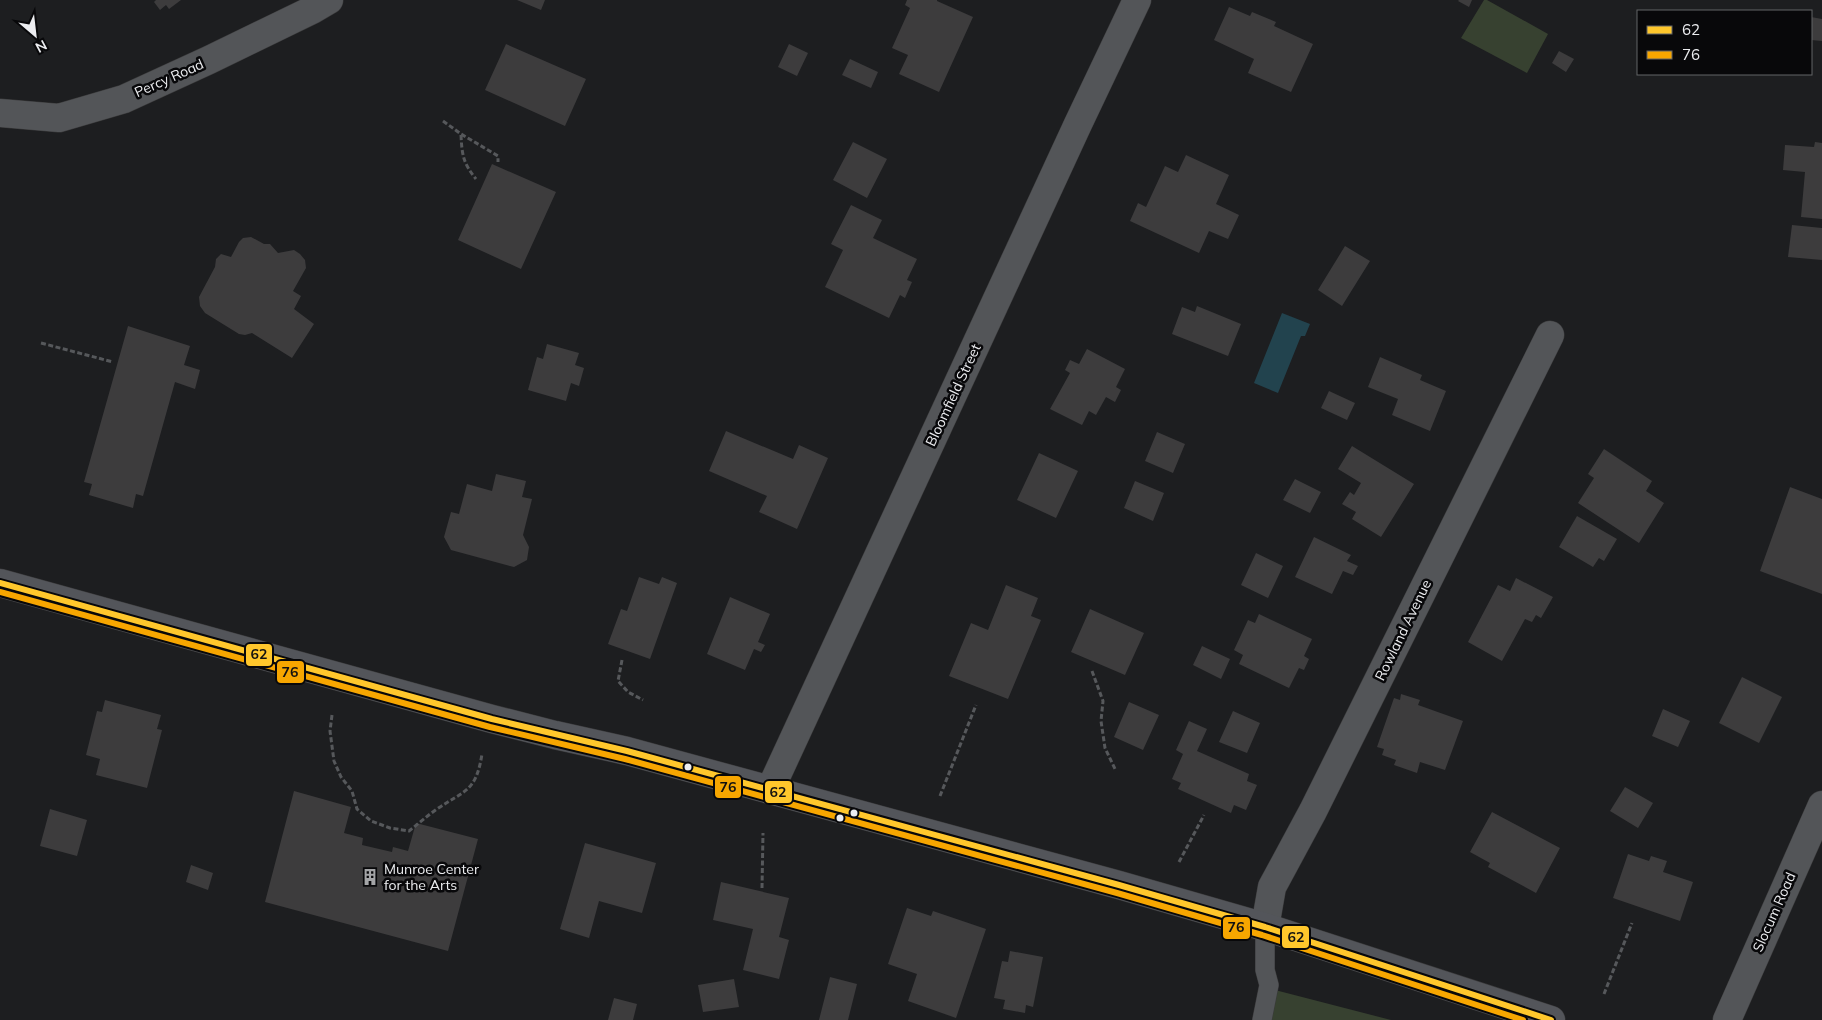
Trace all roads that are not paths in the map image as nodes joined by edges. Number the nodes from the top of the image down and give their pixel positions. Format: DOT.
graph roads {
  1 [pos="328,0"];
  2 [pos="1137,0"];
  3 [pos="0,113"];
  4 [pos="1550,335"];
  5 [pos="0,583"];
  6 [pos="770,790"];
  7 [pos="1822,805"];
  8 [pos="1266,927"];
  9 [pos="1262,1020"];
  10 [pos="1551,1020"];
  11 [pos="1727,1020"];
  1 -- 3 [label="street, Percy Road"];
  2 -- 6 [label="street, Bloomfield Street"];
  4 -- 8 [label="street, Rowland Avenue"];
  5 -- 6 [label="main road"];
  6 -- 8 [label="main road"];
  7 -- 11 [label="street, Slocum Road"];
  8 -- 9 [label="lane"];
  8 -- 10 [label="main road"];
}
